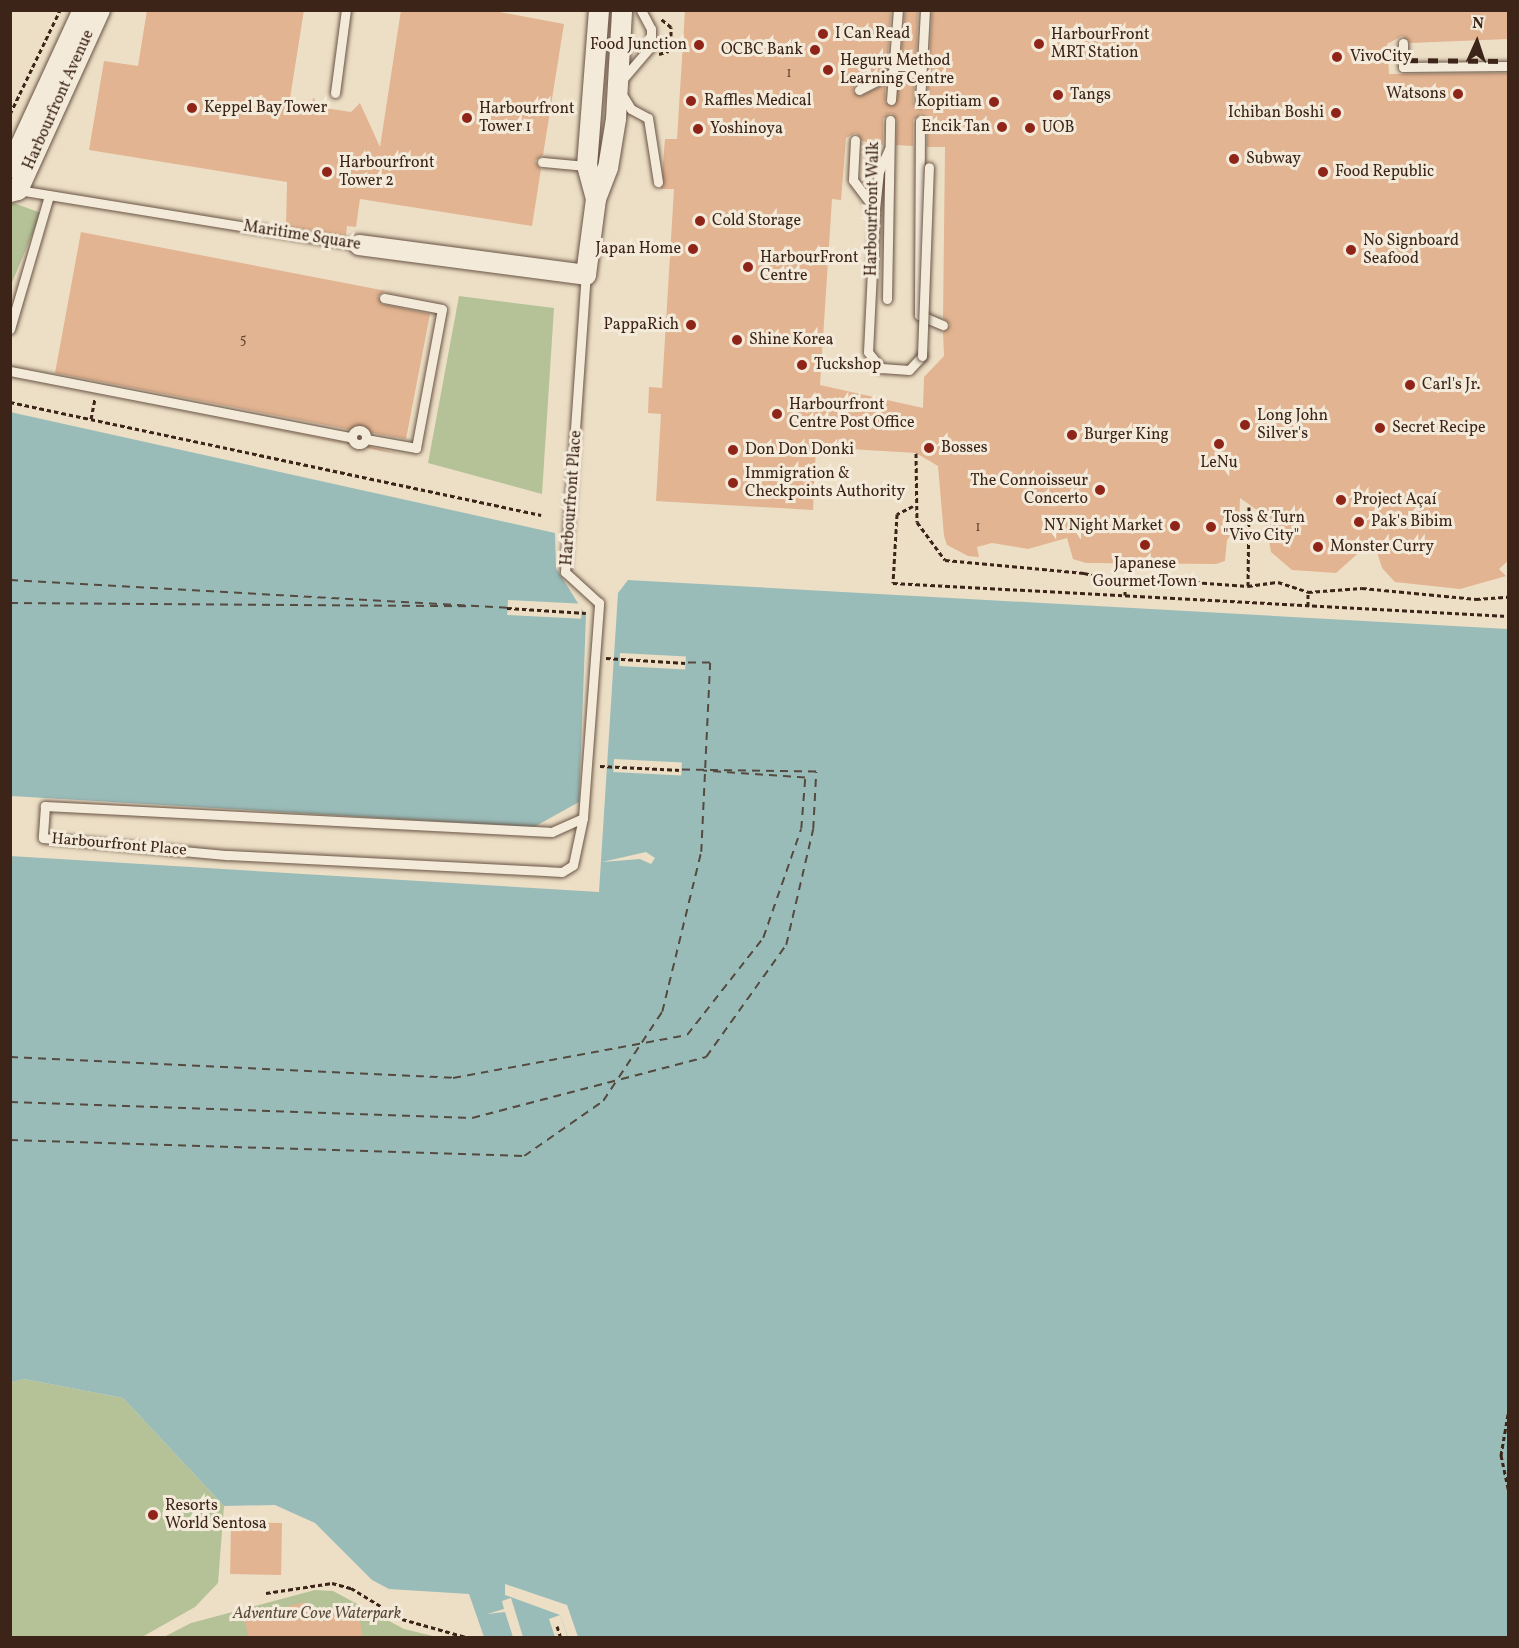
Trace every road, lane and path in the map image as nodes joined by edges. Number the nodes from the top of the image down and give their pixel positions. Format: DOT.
graph roads {
  1 [pos="60,10"];
  2 [pos="83,10"];
  3 [pos="100,10"];
  4 [pos="346,10"];
  5 [pos="599,10"];
  6 [pos="622,10"];
  7 [pos="642,10"];
  8 [pos="898,10"];
  9 [pos="925,10"];
  10 [pos="76,43"];
  11 [pos="1403,43"];
  12 [pos="921,66"];
  13 [pos="1509,66"];
  14 [pos="893,69"];
  15 [pos="620,85"];
  16 [pos="859,90"];
  17 [pos="335,93"];
  18 [pos="891,100"];
  19 [pos="920,102"];
  20 [pos="10,114"];
  21 [pos="890,120"];
  22 [pos="920,121"];
  23 [pos="920,135"];
  24 [pos="855,140"];
  25 [pos="889,148"];
  26 [pos="542,162"];
  27 [pos="586,166"];
  28 [pos="10,168"];
  29 [pos="608,168"];
  30 [pos="658,182"];
  31 [pos="14,191"];
  32 [pos="49,196"];
  33 [pos="596,200"];
  34 [pos="875,209"];
  35 [pos="359,245"];
  36 [pos="586,275"];
  37 [pos="384,298"];
  38 [pos="887,299"];
  39 [pos="943,325"];
  40 [pos="10,329"];
  41 [pos="10,371"];
  42 [pos="96,394"];
  43 [pos="10,402"];
  44 [pos="91,419"];
  45 [pos="916,453"];
  46 [pos="913,506"];
  47 [pos="1249,507"];
  48 [pos="541,515"];
  49 [pos="1125,584"];
  50 [pos="1248,586"];
  51 [pos="1308,592"];
  52 [pos="1125,595"];
  53 [pos="1509,597"];
  54 [pos="1308,606"];
  55 [pos="507,608"];
  56 [pos="598,614"];
  57 [pos="1509,616"];
  58 [pos="606,658"];
  59 [pos="686,663"];
  60 [pos="600,766"];
  61 [pos="681,770"];
  62 [pos="583,818"];
  63 [pos="1509,1414"];
  64 [pos="1509,1488"];
  65 [pos="266,1593"];
  66 [pos="557,1626"];
  67 [pos="469,1638"];
  68 [pos="561,1638"];
  1 -- 20 [label="path"];
  2 -- 10 [label="street, Harbourfront Avenue"];
  3 -- 10 [label="street, Harbourfront Avenue"];
  4 -- 17 [label="lane"];
  5 -- 27 [label="street, Harbourfront Place"];
  6 -- 15 [label="street, Harbourfront Place"];
  7 -- 15 [label="lane"];
  8 -- 14 [label="lane"];
  9 -- 12 [label="lane"];
  10 -- 28 [label="street, Harbourfront Avenue"];
  10 -- 31 [label="street, Harbourfront Avenue"];
  11 -- 13 [label="lane"];
  12 -- 14 [label="lane"];
  12 -- 19 [label="lane"];
  14 -- 16 [label="lane"];
  14 -- 18 [label="lane"];
  15 -- 29 [label="street, Harbourfront Place"];
  15 -- 30 [label="lane"];
  21 -- 25 [label="lane, Harbourfront Walk"];
  22 -- 23 [label="lane"];
  23 -- 34 [label="lane, bridge"];
  23 -- 39 [label="lane"];
  24 -- 34 [label="lane"];
  25 -- 34 [label="lane"];
  25 -- 38 [label="lane, Harbourfront Walk"];
  26 -- 27 [label="lane"];
  27 -- 29 [label="lane"];
  27 -- 33 [label="street, Harbourfront Place"];
  29 -- 33 [label="street, Harbourfront Place"];
  31 -- 32 [label="lane, Maritime Square"];
  32 -- 35 [label="lane, Maritime Square"];
  32 -- 40 [label="lane"];
  33 -- 36 [label="street, Harbourfront Place"];
  35 -- 36 [label="street, Maritime Square"];
  36 -- 62 [label="lane, Harbourfront Place"];
  37 -- 41 [label="lane"];
  42 -- 44 [label="path"];
  43 -- 44 [label="path"];
  44 -- 48 [label="path"];
  45 -- 46 [label="path"];
  46 -- 49 [label="path"];
  46 -- 52 [label="path"];
  47 -- 50 [label="path"];
  49 -- 50 [label="path"];
  49 -- 52 [label="path"];
  50 -- 51 [label="path"];
  51 -- 53 [label="path"];
  51 -- 54 [label="path"];
  52 -- 54 [label="path"];
  54 -- 57 [label="path"];
  55 -- 56 [label="path"];
  58 -- 59 [label="path"];
  60 -- 61 [label="path"];
  62 -- 62 [label="lane, Harbourfront Place"];
  63 -- 64 [label="path"];
  65 -- 67 [label="path"];
  66 -- 68 [label="path"];
}
